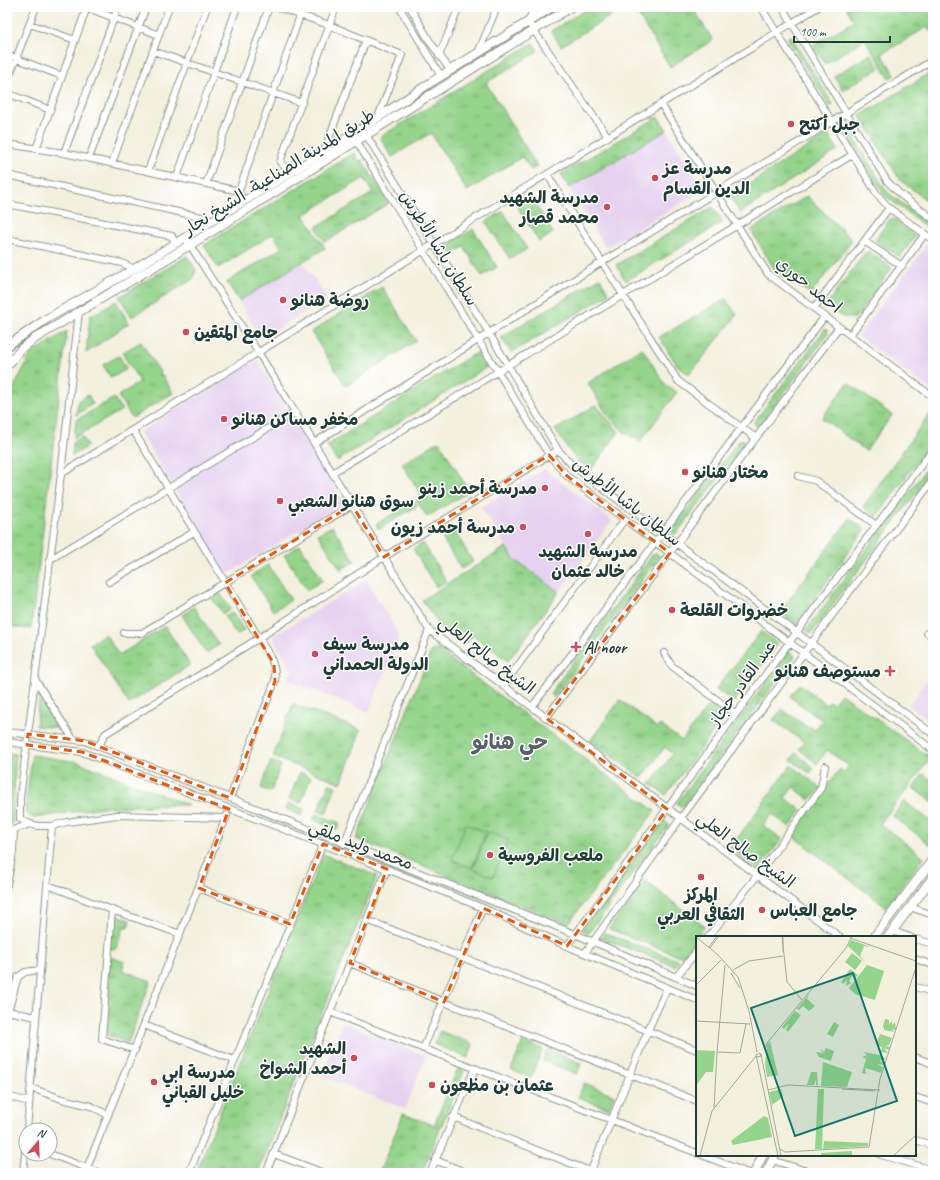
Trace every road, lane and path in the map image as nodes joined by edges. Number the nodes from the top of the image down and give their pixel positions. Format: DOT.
graph roads {
  1 [pos="36,7"];
  2 [pos="86,7"];
  3 [pos="118,7"];
  4 [pos="146,7"];
  5 [pos="169,7"];
  6 [pos="207,7"];
  7 [pos="237,7"];
  8 [pos="269,7"];
  9 [pos="277,7"];
  10 [pos="303,7"];
  11 [pos="336,7"];
  12 [pos="400,7"];
  13 [pos="410,7"];
  14 [pos="459,7"];
  15 [pos="497,7"];
  16 [pos="534,7"];
  17 [pos="552,7"];
  18 [pos="571,7"];
  19 [pos="761,7"];
  20 [pos="782,7"];
  21 [pos="818,7"];
  22 [pos="300,15"];
  23 [pos="114,18"];
  24 [pos="528,22"];
  25 [pos="791,23"];
  26 [pos="30,24"];
  27 [pos="329,25"];
  28 [pos="138,27"];
  29 [pos="533,30"];
  30 [pos="777,32"];
  31 [pos="159,35"];
  32 [pos="75,40"];
  33 [pos="366,40"];
  34 [pos="154,51"];
  35 [pos="478,53"];
  36 [pos="7,55"];
  37 [pos="439,56"];
  38 [pos="16,58"];
  39 [pos="933,60"];
  40 [pos="187,62"];
  41 [pos="450,70"];
  42 [pos="214,72"];
  43 [pos="62,76"];
  44 [pos="441,76"];
  45 [pos="7,82"];
  46 [pos="242,82"];
  47 [pos="273,92"];
  48 [pos="7,93"];
  49 [pos="302,103"];
  50 [pos="661,104"];
  51 [pos="50,110"];
  52 [pos="845,112"];
  53 [pos="378,117"];
  54 [pos="831,121"];
  55 [pos="364,132"];
  56 [pos="608,136"];
  57 [pos="354,137"];
  58 [pos="7,144"];
  59 [pos="36,148"];
  60 [pos="324,151"];
  61 [pos="64,153"];
  62 [pos="852,155"];
  63 [pos="89,158"];
  64 [pos="112,163"];
  65 [pos="148,171"];
  66 [pos="290,172"];
  67 [pos="548,174"];
  68 [pos="7,175"];
  69 [pos="177,177"];
  70 [pos="206,184"];
  71 [pos="239,191"];
  72 [pos="716,192"];
  73 [pos="243,202"];
  74 [pos="7,204"];
  75 [pos="889,208"];
  76 [pos="215,220"];
  77 [pos="933,220"];
  78 [pos="737,226"];
  79 [pos="925,234"];
  80 [pos="185,237"];
  81 [pos="7,239"];
  82 [pos="933,240"];
  83 [pos="864,241"];
  84 [pos="175,244"];
  85 [pos="434,244"];
  86 [pos="190,245"];
  87 [pos="424,250"];
  88 [pos="602,262"];
  89 [pos="902,266"];
  90 [pos="134,269"];
  91 [pos="623,296"];
  92 [pos="814,308"];
  93 [pos="80,311"];
  94 [pos="825,316"];
  95 [pos="839,327"];
  96 [pos="489,333"];
  97 [pos="850,336"];
  98 [pos="479,339"];
  99 [pos="7,345"];
  100 [pos="258,352"];
  101 [pos="508,365"];
  102 [pos="7,366"];
  103 [pos="498,371"];
  104 [pos="933,397"];
  105 [pos="295,412"];
  106 [pos="742,427"];
  107 [pos="133,430"];
  108 [pos="756,438"];
  109 [pos="314,443"];
  110 [pos="933,449"];
  111 [pos="558,450"];
  112 [pos="549,455"];
  113 [pos="332,473"];
  114 [pos="61,474"];
  115 [pos="798,476"];
  116 [pos="933,480"];
  117 [pos="928,487"];
  118 [pos="168,488"];
  119 [pos="933,492"];
  120 [pos="352,505"];
  121 [pos="624,519"];
  122 [pos="876,525"];
  123 [pos="194,532"];
  124 [pos="662,533"];
  125 [pos="656,542"];
  126 [pos="677,544"];
  127 [pos="670,553"];
  128 [pos="384,557"];
  129 [pos="49,560"];
  130 [pos="109,582"];
  131 [pos="225,583"];
  132 [pos="430,630"];
  133 [pos="796,632"];
  134 [pos="124,633"];
  135 [pos="259,638"];
  136 [pos="789,642"];
  137 [pos="810,643"];
  138 [pos="664,653"];
  139 [pos="803,653"];
  140 [pos="35,679"];
  141 [pos="503,686"];
  142 [pos="532,707"];
  143 [pos="736,714"];
  144 [pos="546,718"];
  145 [pos="7,732"];
  146 [pos="28,734"];
  147 [pos="933,734"];
  148 [pos="72,738"];
  149 [pos="7,742"];
  150 [pos="27,745"];
  151 [pos="99,746"];
  152 [pos="933,750"];
  153 [pos="825,766"];
  154 [pos="230,798"];
  155 [pos="229,809"];
  156 [pos="667,809"];
  157 [pos="226,818"];
  158 [pos="680,819"];
  159 [pos="30,824"];
  160 [pos="52,826"];
  161 [pos="14,830"];
  162 [pos="7,832"];
  163 [pos="323,844"];
  164 [pos="344,844"];
  165 [pos="933,859"];
  166 [pos="387,869"];
  167 [pos="757,876"];
  168 [pos="933,877"];
  169 [pos="7,885"];
  170 [pos="48,885"];
  171 [pos="930,885"];
  172 [pos="199,888"];
  173 [pos="910,907"];
  174 [pos="483,908"];
  175 [pos="112,910"];
  176 [pos="933,914"];
  177 [pos="367,920"];
  178 [pos="290,924"];
  179 [pos="180,934"];
  180 [pos="575,934"];
  181 [pos="890,934"];
  182 [pos="709,936"];
  183 [pos="839,936"];
  184 [pos="875,936"];
  185 [pos="903,936"];
  186 [pos="916,939"];
  187 [pos="592,942"];
  188 [pos="933,944"];
  189 [pos="566,946"];
  190 [pos="696,952"];
  191 [pos="585,953"];
  192 [pos="462,958"];
  193 [pos="916,959"];
  194 [pos="350,963"];
  195 [pos="933,964"];
  196 [pos="40,970"];
  197 [pos="676,977"];
  198 [pos="696,986"];
  199 [pos="916,987"];
  200 [pos="667,988"];
  201 [pos="933,992"];
  202 [pos="696,1000"];
  203 [pos="444,1002"];
  204 [pos="7,1012"];
  205 [pos="330,1012"];
  206 [pos="36,1017"];
  207 [pos="144,1025"];
  208 [pos="648,1030"];
  209 [pos="423,1049"];
  210 [pos="134,1050"];
  211 [pos="696,1050"];
  212 [pos="916,1057"];
  213 [pos="234,1060"];
  214 [pos="933,1064"];
  215 [pos="475,1068"];
  216 [pos="631,1074"];
  217 [pos="31,1088"];
  218 [pos="7,1096"];
  219 [pos="916,1097"];
  220 [pos="696,1101"];
  221 [pos="29,1102"];
  222 [pos="933,1103"];
  223 [pos="108,1114"];
  224 [pos="453,1117"];
  225 [pos="613,1120"];
  226 [pos="28,1122"];
  227 [pos="916,1140"];
  228 [pos="933,1145"];
  229 [pos="696,1153"];
  230 [pos="274,1154"];
  231 [pos="705,1156"];
  232 [pos="762,1156"];
  233 [pos="884,1156"];
  234 [pos="58,1157"];
  235 [pos="773,1158"];
  236 [pos="435,1160"];
  237 [pos="24,1162"];
  238 [pos="87,1168"];
  239 [pos="933,1170"];
  240 [pos="592,1172"];
  241 [pos="23,1173"];
  242 [pos="100,1173"];
  243 [pos="189,1173"];
  244 [pos="266,1173"];
  245 [pos="324,1173"];
  246 [pos="430,1173"];
  247 [pos="468,1173"];
  248 [pos="748,1173"];
  249 [pos="754,1173"];
  250 [pos="766,1173"];
  251 [pos="813,1173"];
  1 -- 26 [label="street"];
  2 -- 23 [label="street"];
  2 -- 32 [label="street"];
  3 -- 23 [label="street"];
  4 -- 28 [label="street"];
  5 -- 31 [label="street"];
  6 -- 40 [label="street"];
  7 -- 42 [label="street"];
  8 -- 46 [label="street"];
  9 -- 22 [label="street"];
  10 -- 22 [label="street"];
  11 -- 27 [label="street"];
  12 -- 44 [label="street"];
  13 -- 37 [label="street"];
  14 -- 37 [label="street"];
  15 -- 35 [label="street"];
  16 -- 24 [label="street"];
  17 -- 24 [label="main road"];
  18 -- 29 [label="main road, طريق المدينة الصناعية- الشيخ نجار"];
  19 -- 30 [label="street"];
  20 -- 25 [label="street"];
  21 -- 25 [label="street"];
  22 -- 27 [label="street"];
  22 -- 47 [label="street"];
  23 -- 28 [label="street"];
  23 -- 61 [label="street"];
  24 -- 29 [label="street"];
  24 -- 35 [label="main road"];
  25 -- 30 [label="street"];
  25 -- 52 [label="street"];
  26 -- 32 [label="street"];
  26 -- 38 [label="street"];
  27 -- 33 [label="street"];
  27 -- 49 [label="street"];
  28 -- 31 [label="street"];
  28 -- 63 [label="street"];
  29 -- 55 [label="main road, طريق المدينة الصناعية- الشيخ نجار"];
  29 -- 56 [label="street"];
  30 -- 50 [label="street"];
  30 -- 54 [label="street"];
  31 -- 34 [label="street"];
  32 -- 43 [label="street"];
  33 -- 53 [label="street"];
  33 -- 60 [label="street"];
  34 -- 40 [label="street"];
  34 -- 64 [label="street"];
  35 -- 41 [label="main road"];
  36 -- 38 [label="street"];
  37 -- 41 [label="street"];
  38 -- 43 [label="street"];
  38 -- 45 [label="street"];
  39 -- 52 [label="street"];
  40 -- 42 [label="street"];
  40 -- 65 [label="street"];
  41 -- 44 [label="main road"];
  42 -- 46 [label="street"];
  42 -- 69 [label="street"];
  43 -- 51 [label="street"];
  44 -- 53 [label="main road"];
  46 -- 47 [label="street"];
  46 -- 70 [label="street"];
  47 -- 49 [label="street"];
  47 -- 71 [label="street"];
  48 -- 51 [label="street"];
  49 -- 66 [label="street"];
  50 -- 56 [label="street"];
  50 -- 72 [label="street, احمد حوري"];
  51 -- 59 [label="street"];
  52 -- 54 [label="street"];
  52 -- 77 [label="street"];
  53 -- 55 [label="main road"];
  54 -- 62 [label="street"];
  54 -- 72 [label="street"];
  55 -- 57 [label="main road, طريق المدينة الصناعية- الشيخ نجار"];
  55 -- 85 [label="street, سلطان باشا الأطرش"];
  56 -- 67 [label="street"];
  57 -- 60 [label="main road"];
  57 -- 86 [label="main road, طريق المدينة الصناعية- الشيخ نجار"];
  57 -- 87 [label="street, سلطان باشا الأطرش"];
  58 -- 59 [label="street"];
  59 -- 61 [label="street"];
  60 -- 66 [label="main road"];
  61 -- 63 [label="street"];
  62 -- 75 [label="street"];
  62 -- 78 [label="street"];
  63 -- 64 [label="street"];
  64 -- 65 [label="street"];
  65 -- 69 [label="street"];
  66 -- 73 [label="main road"];
  67 -- 85 [label="street"];
  67 -- 88 [label="street"];
  68 -- 76 [label="street"];
  69 -- 70 [label="street"];
  70 -- 71 [label="street"];
  71 -- 73 [label="street"];
  72 -- 78 [label="street, احمد حوري"];
  72 -- 88 [label="street"];
  73 -- 76 [label="main road"];
  74 -- 84 [label="street"];
  75 -- 79 [label="street"];
  75 -- 83 [label="street"];
  76 -- 80 [label="main road"];
  78 -- 91 [label="street"];
  78 -- 92 [label="street, احمد حوري"];
  79 -- 82 [label="street"];
  79 -- 89 [label="street"];
  80 -- 84 [label="main road"];
  80 -- 86 [label="street, الشيخ صالح العلي"];
  81 -- 90 [label="street"];
  83 -- 89 [label="street"];
  83 -- 92 [label="street"];
  84 -- 90 [label="main road"];
  85 -- 87 [label="street"];
  85 -- 96 [label="street, سلطان باشا الأطرش"];
  86 -- 93 [label="main road, طريق المدينة الصناعية- الشيخ نجار"];
  86 -- 100 [label="street, الشيخ صالح العلي"];
  87 -- 98 [label="street, سلطان باشا الأطرش"];
  87 -- 100 [label="street"];
  88 -- 91 [label="street"];
  88 -- 96 [label="street"];
  89 -- 97 [label="street"];
  90 -- 99 [label="main road"];
  91 -- 101 [label="street"];
  91 -- 106 [label="street"];
  92 -- 94 [label="street, احمد حوري"];
  93 -- 102 [label="main road, طريق المدينة الصناعية- الشيخ نجار"];
  93 -- 114 [label="street"];
  94 -- 95 [label="street, احمد حوري"];
  94 -- 106 [label="street"];
  95 -- 97 [label="street, احمد حوري"];
  95 -- 108 [label="street"];
  96 -- 98 [label="street"];
  96 -- 101 [label="street, سلطان باشا الأطرش"];
  97 -- 104 [label="street, احمد حوري"];
  98 -- 103 [label="street, سلطان باشا الأطرش"];
  98 -- 109 [label="street"];
  100 -- 105 [label="street, الشيخ صالح العلي"];
  100 -- 107 [label="street"];
  101 -- 103 [label="street"];
  101 -- 111 [label="street, سلطان باشا الأطرش"];
  103 -- 112 [label="street, سلطان باشا الأطرش"];
  103 -- 113 [label="street"];
  105 -- 109 [label="street, الشيخ صالح العلي"];
  105 -- 118 [label="street"];
  106 -- 108 [label="street"];
  106 -- 124 [label="street"];
  107 -- 114 [label="street"];
  107 -- 118 [label="street"];
  108 -- 126 [label="street"];
  109 -- 113 [label="street, الشيخ صالح العلي"];
  110 -- 122 [label="street, عبد القادر حجاز"];
  111 -- 112 [label="street"];
  111 -- 124 [label="street, سلطان باشا الأطرش"];
  112 -- 121 [label="street, سلطان باشا الأطرش"];
  112 -- 128 [label="street"];
  113 -- 120 [label="street, الشيخ صالح العلي"];
  114 -- 129 [label="street"];
  115 -- 122 [label="street"];
  116 -- 117 [label="street, عبد القادر حجاز"];
  117 -- 119 [label="street"];
  117 -- 137 [label="street, عبد القادر حجاز"];
  118 -- 123 [label="street"];
  118 -- 129 [label="street"];
  120 -- 128 [label="street, الشيخ صالح العلي"];
  120 -- 131 [label="street"];
  121 -- 125 [label="street, سلطان باشا الأطرش"];
  121 -- 141 [label="street"];
  122 -- 133 [label="street, عبد القادر حجاز"];
  123 -- 130 [label="street"];
  123 -- 131 [label="street"];
  124 -- 125 [label="street"];
  124 -- 126 [label="street, سلطان باشا الأطرش"];
  125 -- 127 [label="street, سلطان باشا الأطرش"];
  125 -- 142 [label="street"];
  126 -- 127 [label="street"];
  126 -- 133 [label="street, سلطان باشا الأطرش"];
  127 -- 136 [label="street, سلطان باشا الأطرش"];
  127 -- 144 [label="street"];
  128 -- 132 [label="street, الشيخ صالح العلي"];
  128 -- 135 [label="street"];
  129 -- 140 [label="street"];
  131 -- 134 [label="street"];
  131 -- 135 [label="street"];
  132 -- 141 [label="street, الشيخ صالح العلي"];
  132 -- 164 [label="street"];
  133 -- 136 [label="street, عبد القادر حجاز"];
  133 -- 137 [label="street, سلطان باشا الأطرش"];
  135 -- 151 [label="street"];
  135 -- 154 [label="street"];
  136 -- 139 [label="street, سلطان باشا الأطرش"];
  136 -- 143 [label="street, عبد القادر حجاز"];
  137 -- 139 [label="street, عبد القادر حجاز"];
  137 -- 147 [label="street, سلطان باشا الأطرش"];
  138 -- 143 [label="street"];
  139 -- 152 [label="street, سلطان باشا الأطرش"];
  139 -- 158 [label="street, عبد القادر حجاز"];
  140 -- 146 [label="street"];
  140 -- 148 [label="street"];
  141 -- 142 [label="street, الشيخ صالح العلي"];
  142 -- 144 [label="street, الشيخ صالح العلي"];
  143 -- 156 [label="street, عبد القادر حجاز"];
  144 -- 156 [label="street, الشيخ صالح العلي"];
  145 -- 146 [label="street, محمد وليد ملقي"];
  146 -- 148 [label="street, محمد وليد ملقي"];
  146 -- 150 [label="street"];
  148 -- 151 [label="street, محمد وليد ملقي"];
  149 -- 150 [label="street, محمد وليد ملقي"];
  150 -- 155 [label="street, محمد وليد ملقي"];
  150 -- 159 [label="street"];
  151 -- 154 [label="street, محمد وليد ملقي"];
  153 -- 167 [label="street"];
  154 -- 164 [label="street, محمد وليد ملقي"];
  155 -- 157 [label="street"];
  155 -- 163 [label="street, محمد وليد ملقي"];
  156 -- 158 [label="street, الشيخ صالح العلي"];
  156 -- 180 [label="street, عبد القادر حجاز"];
  157 -- 160 [label="street"];
  157 -- 172 [label="street"];
  158 -- 167 [label="street, الشيخ صالح العلي"];
  158 -- 187 [label="street, عبد القادر حجاز"];
  159 -- 160 [label="street"];
  159 -- 161 [label="street"];
  160 -- 170 [label="street"];
  161 -- 162 [label="street"];
  161 -- 169 [label="street"];
  163 -- 166 [label="street, محمد وليد ملقي"];
  163 -- 178 [label="street"];
  164 -- 180 [label="street, محمد وليد ملقي"];
  165 -- 184 [label="main road"];
  166 -- 174 [label="street, محمد وليد ملقي"];
  166 -- 177 [label="street"];
  167 -- 182 [label="street"];
  167 -- 183 [label="street, الشيخ صالح العلي"];
  168 -- 171 [label="main road"];
  170 -- 175 [label="street"];
  170 -- 196 [label="street"];
  171 -- 173 [label="main road"];
  172 -- 178 [label="street"];
  172 -- 179 [label="street"];
  173 -- 176 [label="street"];
  173 -- 181 [label="main road"];
  174 -- 189 [label="street, محمد وليد ملقي"];
  174 -- 192 [label="street"];
  175 -- 179 [label="street"];
  175 -- 210 [label="street"];
  177 -- 192 [label="street"];
  177 -- 194 [label="street"];
  178 -- 213 [label="street"];
  179 -- 207 [label="street"];
  180 -- 187 [label="street, محمد وليد ملقي"];
  180 -- 189 [label="street, عبد القادر حجاز"];
  181 -- 185 [label="street"];
  186 -- 188 [label="street"];
  187 -- 191 [label="street, عبد القادر حجاز"];
  187 -- 197 [label="street, محمد وليد ملقي"];
  189 -- 191 [label="street, محمد وليد ملقي"];
  190 -- 197 [label="street"];
  191 -- 200 [label="street, محمد وليد ملقي"];
  192 -- 203 [label="street"];
  192 -- 208 [label="street"];
  193 -- 195 [label="street"];
  194 -- 203 [label="street"];
  194 -- 205 [label="street"];
  196 -- 204 [label="street"];
  196 -- 206 [label="street"];
  197 -- 198 [label="street, محمد وليد ملقي"];
  199 -- 201 [label="street"];
  200 -- 202 [label="street, محمد وليد ملقي"];
  200 -- 208 [label="street"];
  203 -- 209 [label="street"];
  203 -- 216 [label="street"];
  204 -- 206 [label="street"];
  205 -- 209 [label="street"];
  205 -- 230 [label="street"];
  206 -- 217 [label="street"];
  207 -- 210 [label="street"];
  207 -- 213 [label="street"];
  208 -- 211 [label="street"];
  208 -- 216 [label="street"];
  209 -- 215 [label="street"];
  210 -- 223 [label="street"];
  212 -- 214 [label="street"];
  213 -- 243 [label="street"];
  215 -- 224 [label="street"];
  215 -- 225 [label="street"];
  216 -- 220 [label="street"];
  216 -- 225 [label="street"];
  217 -- 221 [label="street"];
  217 -- 223 [label="street"];
  218 -- 221 [label="street"];
  219 -- 222 [label="street"];
  221 -- 226 [label="street"];
  223 -- 238 [label="street"];
  224 -- 236 [label="street"];
  224 -- 240 [label="street"];
  225 -- 229 [label="street"];
  225 -- 240 [label="street"];
  227 -- 228 [label="street"];
  230 -- 244 [label="street"];
  230 -- 245 [label="street"];
  231 -- 248 [label="street"];
  232 -- 249 [label="main road"];
  233 -- 239 [label="street"];
  234 -- 238 [label="street"];
  235 -- 250 [label="main road"];
  235 -- 251 [label="street"];
  236 -- 246 [label="street"];
  236 -- 247 [label="street"];
  237 -- 241 [label="street"];
  238 -- 242 [label="street"];
}
